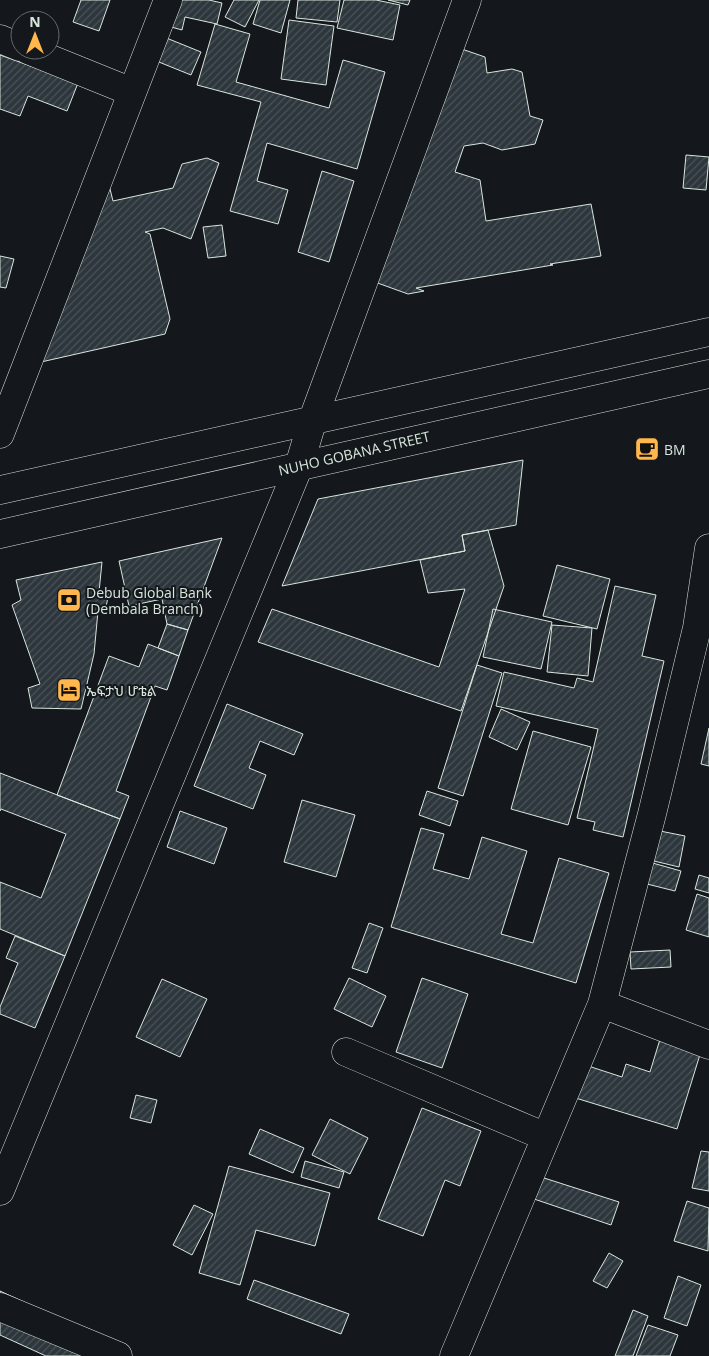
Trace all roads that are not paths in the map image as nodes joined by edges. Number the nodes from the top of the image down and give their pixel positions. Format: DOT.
graph roads {
  1 [pos="168,0"];
  2 [pos="467,0"];
  3 [pos="53,60"];
  4 [pos="132,92"];
  5 [pos="709,332"];
  6 [pos="709,374"];
  7 [pos="313,419"];
  8 [pos="0,434"];
  9 [pos="298,466"];
  10 [pos="0,490"];
  11 [pos="0,534"];
  12 [pos="709,548"];
  13 [pos="703,627"];
  14 [pos="602,1004"];
  15 [pos="709,1045"];
  16 [pos="346,1052"];
  17 [pos="546,1137"];
  18 [pos="0,1191"];
  19 [pos="0,1307"];
  20 [pos="108,1354"];
  21 [pos="454,1356"];
  1 -- 4 [label="street"];
  2 -- 7 [label="street"];
  3 -- 4 [label="street"];
  4 -- 8 [label="street"];
  5 -- 7 [label="street"];
  6 -- 9 [label="street, NUHO GOBANA STREET"];
  7 -- 9 [label="street"];
  7 -- 10 [label="street"];
  9 -- 11 [label="street, NUHO GOBANA STREET"];
  9 -- 18 [label="street"];
  12 -- 13 [label="street"];
  13 -- 14 [label="street"];
  14 -- 15 [label="street"];
  14 -- 17 [label="street"];
  16 -- 17 [label="street"];
  17 -- 21 [label="street"];
  19 -- 20 [label="street"];
}
